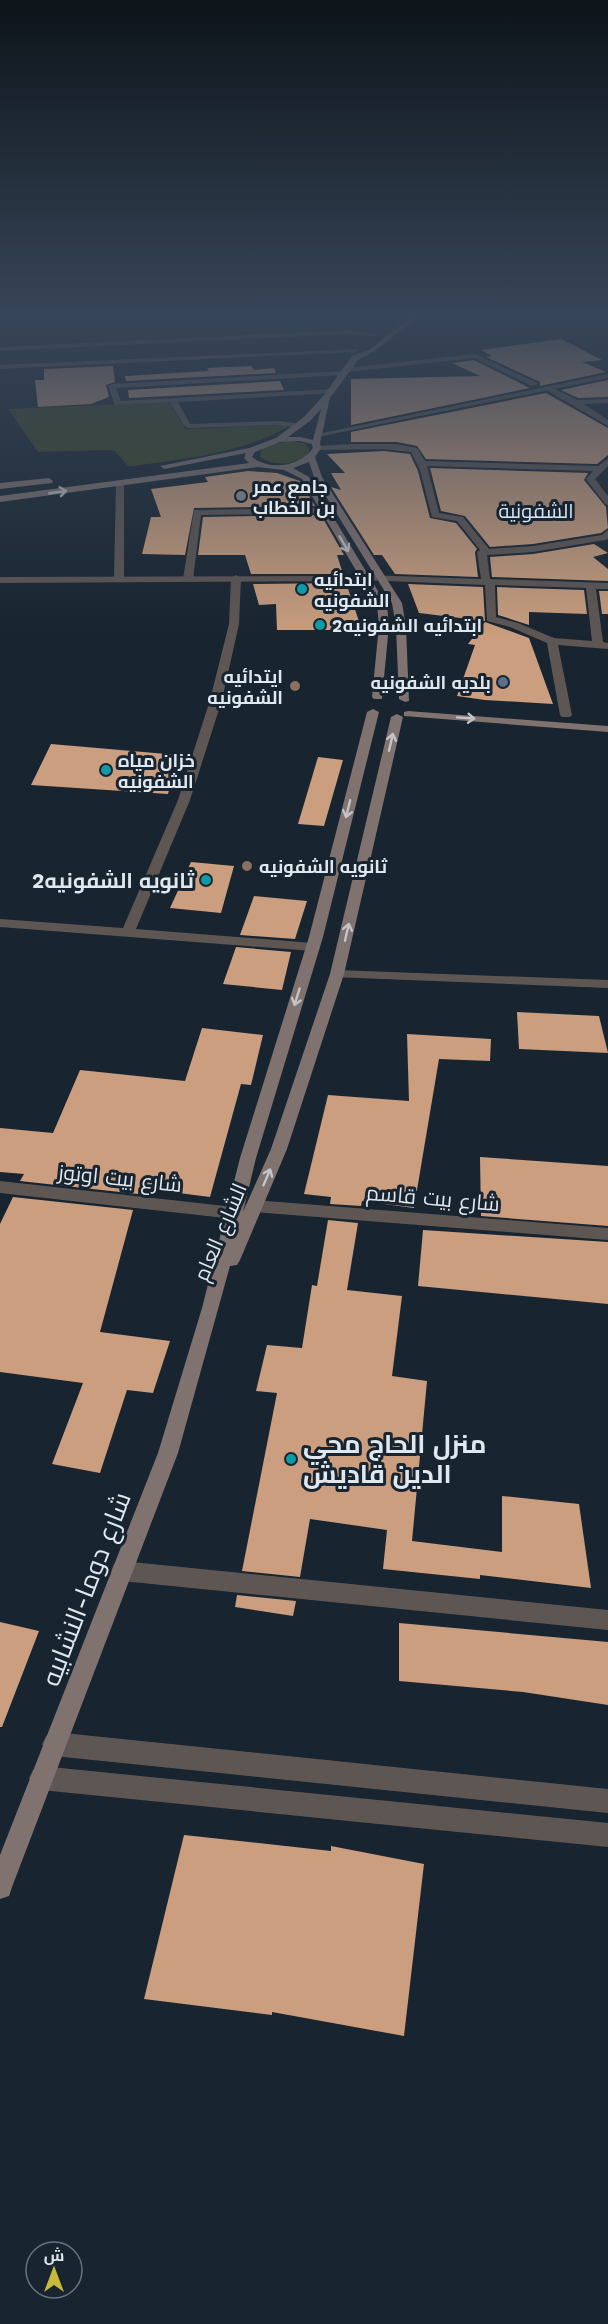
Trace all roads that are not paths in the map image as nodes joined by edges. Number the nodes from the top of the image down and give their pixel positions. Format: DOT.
graph roads {
  1 [pos="184,419"];
  2 [pos="304,419"];
  3 [pos="323,419"];
  4 [pos="380,419"];
  5 [pos="407,419"];
  6 [pos="298,426"];
  7 [pos="318,439"];
  8 [pos="279,440"];
  9 [pos="251,450"];
  10 [pos="312,458"];
  11 [pos="608,461"];
  12 [pos="421,463"];
  13 [pos="258,464"];
  14 [pos="284,467"];
  15 [pos="599,469"];
  16 [pos="74,479"];
  17 [pos="63,480"];
  18 [pos="120,483"];
  19 [pos="0,486"];
  20 [pos="0,499"];
  21 [pos="608,502"];
  22 [pos="325,512"];
  23 [pos="608,533"];
  24 [pos="488,552"];
  25 [pos="236,578"];
  26 [pos="366,578"];
  27 [pos="381,578"];
  28 [pos="119,579"];
  29 [pos="188,579"];
  30 [pos="0,580"];
  31 [pos="488,582"];
  32 [pos="591,586"];
  33 [pos="608,586"];
  34 [pos="552,641"];
  35 [pos="603,645"];
  36 [pos="395,704"];
  37 [pos="566,715"];
  38 [pos="608,718"];
  39 [pos="608,729"];
  40 [pos="0,923"];
  41 [pos="128,932"];
  42 [pos="312,947"];
  43 [pos="337,974"];
  44 [pos="608,984"];
  45 [pos="0,1187"];
  46 [pos="254,1206"];
  47 [pos="234,1213"];
  48 [pos="608,1234"];
  49 [pos="211,1308"];
  50 [pos="122,1571"];
  51 [pos="608,1620"];
  52 [pos="54,1744"];
  53 [pos="41,1778"];
  54 [pos="608,1801"];
  55 [pos="608,1835"];
  56 [pos="0,1887"];
  1 -- 6 [label="street"];
  2 -- 6 [label="main road"];
  3 -- 7 [label="main road"];
  4 -- 7 [label="street"];
  5 -- 7 [label="street"];
  6 -- 8 [label="main road"];
  7 -- 8 [label="main road"];
  7 -- 10 [label="main road"];
  7 -- 12 [label="street"];
  8 -- 9 [label="main road"];
  9 -- 13 [label="main road"];
  9 -- 16 [label="main road"];
  10 -- 14 [label="main road"];
  10 -- 27 [label="main road"];
  11 -- 15 [label="street"];
  12 -- 15 [label="street"];
  12 -- 24 [label="street"];
  13 -- 14 [label="main road"];
  13 -- 18 [label="main road"];
  14 -- 22 [label="main road"];
  15 -- 21 [label="street"];
  17 -- 19 [label="main road"];
  20 -- 18 [label="main road, one-way"];
  18 -- 28 [label="street"];
  22 -- 26 [label="main road, one-way"];
  22 -- 29 [label="street"];
  23 -- 24 [label="street"];
  24 -- 31 [label="street"];
  25 -- 26 [label="street"];
  25 -- 29 [label="street"];
  25 -- 41 [label="street"];
  26 -- 27 [label="street"];
  26 -- 36 [label="main road"];
  27 -- 31 [label="street"];
  27 -- 36 [label="main road"];
  28 -- 29 [label="street"];
  28 -- 30 [label="street"];
  31 -- 32 [label="street"];
  31 -- 34 [label="street"];
  32 -- 33 [label="street"];
  32 -- 35 [label="street"];
  34 -- 35 [label="street"];
  34 -- 37 [label="street"];
  36 -- 37 [label="main road"];
  36 -- 39 [label="main road, one-way"];
  36 -- 42 [label="main road, الشارع العام, one-way"];
  43 -- 36 [label="main road, الشارع العام, one-way"];
  37 -- 38 [label="main road"];
  40 -- 41 [label="street"];
  41 -- 42 [label="street"];
  42 -- 47 [label="main road, الشارع العام, one-way"];
  43 -- 44 [label="street"];
  46 -- 43 [label="main road, الشارع العام, one-way"];
  45 -- 47 [label="street, شارع بيت اوتوز"];
  46 -- 48 [label="street, شارع بيت قاسم"];
  46 -- 49 [label="main road, الشارع العام"];
  47 -- 49 [label="main road, الشارع العام"];
  49 -- 50 [label="main road, شارع دوما-النشابيه"];
  50 -- 51 [label="street"];
  50 -- 52 [label="main road, شارع دوما-النشابيه"];
  52 -- 53 [label="main road, شارع دوما-النشابيه"];
  52 -- 54 [label="street"];
  53 -- 55 [label="street"];
  53 -- 56 [label="main road, شارع دوما-النشابيه"];
}
